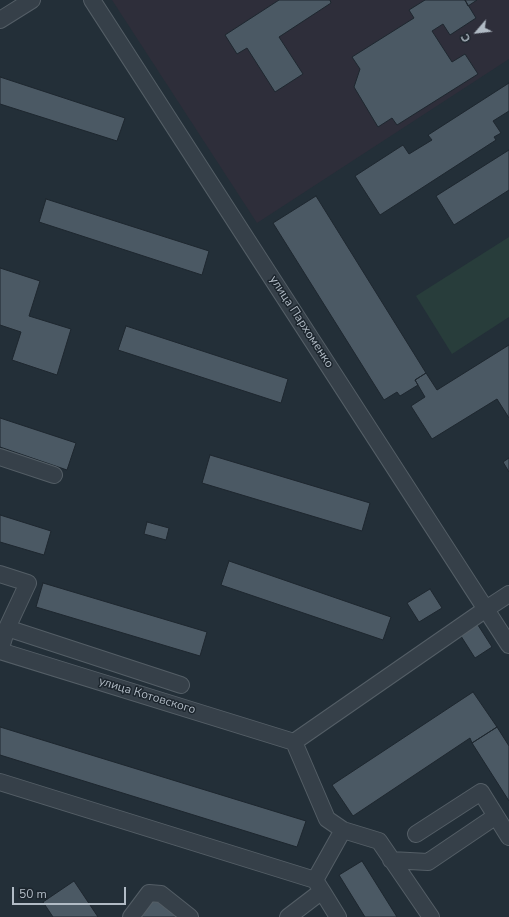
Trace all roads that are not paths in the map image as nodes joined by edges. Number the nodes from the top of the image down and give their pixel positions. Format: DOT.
graph roads {
  1 [pos="32,0"];
  2 [pos="92,0"];
  3 [pos="0,20"];
  4 [pos="0,457"];
  5 [pos="54,475"];
  6 [pos="0,574"];
  7 [pos="509,594"];
  8 [pos="486,609"];
  9 [pos="7,628"];
  10 [pos="509,645"];
  11 [pos="0,651"];
  12 [pos="181,684"];
  13 [pos="294,742"];
  14 [pos="0,782"];
  15 [pos="496,816"];
  16 [pos="344,830"];
  17 [pos="416,834"];
  18 [pos="509,837"];
  19 [pos="392,860"];
  20 [pos="318,886"];
  21 [pos="131,917"];
  22 [pos="190,917"];
  23 [pos="288,917"];
  24 [pos="338,917"];
  25 [pos="431,917"];
  1 -- 3 [label="street"];
  2 -- 8 [label="street, улица Пархоменко"];
  4 -- 5 [label="street"];
  6 -- 9 [label="street"];
  7 -- 8 [label="street"];
  8 -- 10 [label="street, улица Пархоменко"];
  8 -- 13 [label="street"];
  9 -- 11 [label="street"];
  9 -- 12 [label="street"];
  11 -- 13 [label="street, улица Котовского"];
  13 -- 16 [label="street"];
  14 -- 20 [label="street"];
  15 -- 17 [label="street"];
  15 -- 18 [label="street"];
  15 -- 19 [label="street"];
  16 -- 19 [label="street"];
  16 -- 20 [label="street"];
  19 -- 25 [label="street"];
  20 -- 23 [label="street"];
  20 -- 24 [label="street"];
  21 -- 22 [label="street"];
}
